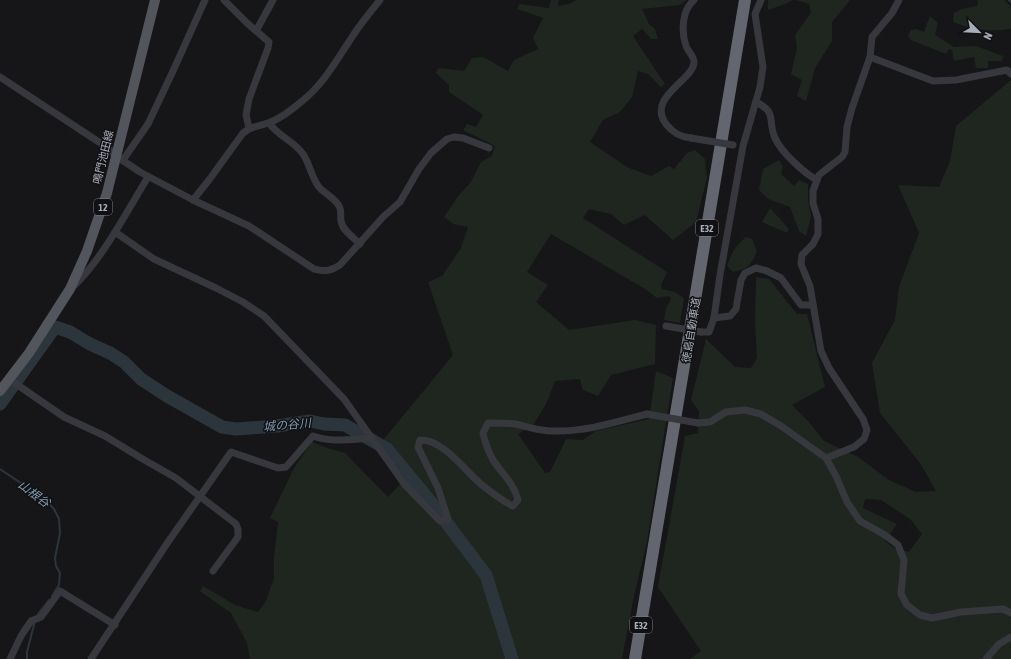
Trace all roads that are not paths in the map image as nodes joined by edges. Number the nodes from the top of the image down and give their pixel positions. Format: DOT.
graph roads {
  1 [pos="155,0"];
  2 [pos="205,0"];
  3 [pos="224,0"];
  4 [pos="273,0"];
  5 [pos="380,0"];
  6 [pos="694,0"];
  7 [pos="745,0"];
  8 [pos="761,0"];
  9 [pos="899,0"];
  10 [pos="256,31"];
  11 [pos="870,57"];
  12 [pos="1011,74"];
  13 [pos="0,77"];
  14 [pos="756,102"];
  15 [pos="269,123"];
  16 [pos="248,128"];
  17 [pos="743,146"];
  18 [pos="489,148"];
  19 [pos="119,158"];
  20 [pos="148,177"];
  21 [pos="817,180"];
  22 [pos="193,200"];
  23 [pos="115,232"];
  24 [pos="360,244"];
  25 [pos="70,289"];
  26 [pos="813,305"];
  27 [pos="714,318"];
  28 [pos="666,326"];
  29 [pos="9,379"];
  30 [pos="0,392"];
  31 [pos="371,438"];
  32 [pos="826,458"];
  33 [pos="200,496"];
  34 [pos="213,571"];
  35 [pos="1011,613"];
  36 [pos="115,625"];
  37 [pos="1011,637"];
  38 [pos="10,659"];
  39 [pos="91,659"];
  40 [pos="635,659"];
  41 [pos="986,659"];
  1 -- 19 [label="main road, 鳴門池田線 / 12"];
  2 -- 19 [label="street"];
  3 -- 10 [label="street"];
  4 -- 10 [label="street"];
  5 -- 15 [label="street"];
  6 -- 17 [label="street, bridge"];
  7 -- 40 [label="highway, 徳島自動車道 / E32"];
  8 -- 14 [label="street"];
  9 -- 11 [label="street"];
  10 -- 16 [label="street"];
  11 -- 12 [label="street"];
  11 -- 21 [label="street"];
  13 -- 19 [label="street"];
  14 -- 17 [label="street"];
  14 -- 21 [label="street"];
  15 -- 16 [label="street"];
  15 -- 24 [label="street"];
  16 -- 22 [label="street"];
  17 -- 27 [label="street"];
  18 -- 24 [label="street"];
  19 -- 20 [label="street"];
  19 -- 25 [label="main road, 鳴門池田線 / 12"];
  20 -- 22 [label="street"];
  20 -- 23 [label="street"];
  21 -- 26 [label="street"];
  22 -- 24 [label="street"];
  23 -- 25 [label="street"];
  23 -- 31 [label="street"];
  25 -- 29 [label="main road, 鳴門池田線 / 12"];
  26 -- 27 [label="street"];
  26 -- 32 [label="street"];
  27 -- 28 [label="street, bridge"];
  29 -- 30 [label="main road, 鳴門池田線 / 12"];
  29 -- 33 [label="street"];
  31 -- 32 [label="street, bridge"];
  31 -- 33 [label="street"];
  32 -- 35 [label="street"];
  33 -- 34 [label="street"];
  33 -- 36 [label="street"];
  36 -- 38 [label="street"];
  36 -- 39 [label="street"];
  37 -- 41 [label="street"];
}
